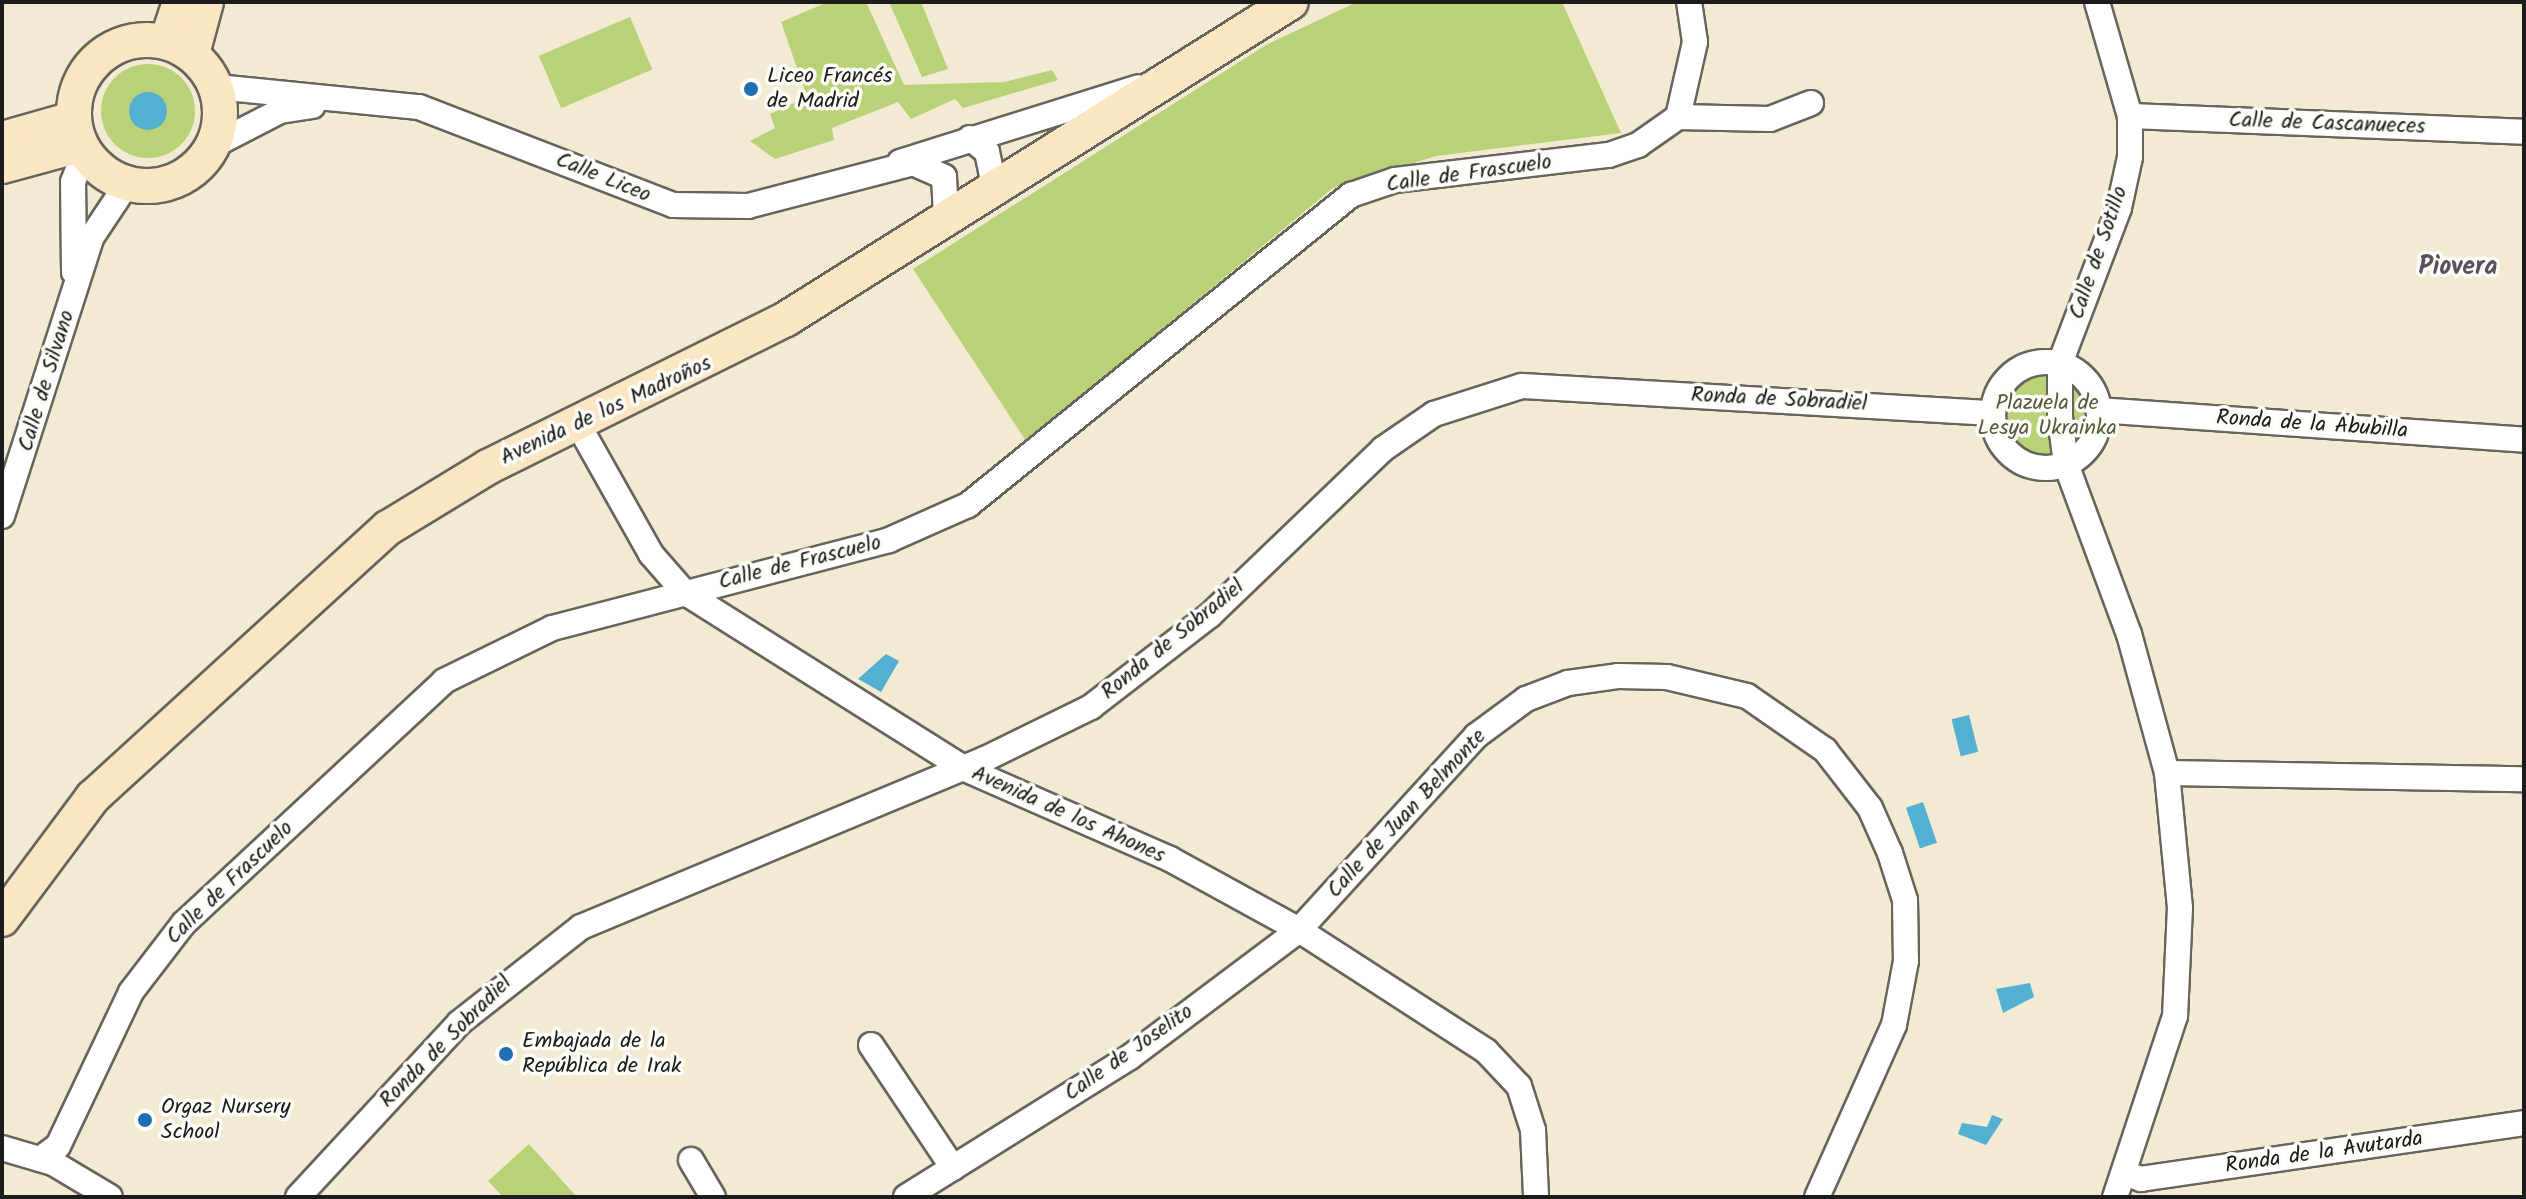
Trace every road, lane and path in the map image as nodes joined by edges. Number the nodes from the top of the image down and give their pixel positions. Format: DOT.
graph roads {
  1 [pos="180,2"];
  2 [pos="206,2"];
  3 [pos="1291,2"];
  4 [pos="1689,2"];
  5 [pos="2097,2"];
  6 [pos="180,48"];
  7 [pos="1153,83"];
  8 [pos="217,87"];
  9 [pos="363,99"];
  10 [pos="1811,103"];
  11 [pos="2130,116"];
  12 [pos="1678,117"];
  13 [pos="2524,132"];
  14 [pos="79,138"];
  15 [pos="970,138"];
  16 [pos="2,139"];
  17 [pos="214,145"];
  18 [pos="895,164"];
  19 [pos="2,166"];
  20 [pos="127,184"];
  21 [pos="994,184"];
  22 [pos="946,215"];
  23 [pos="74,290"];
  24 [pos="2060,363"];
  25 [pos="2099,410"];
  26 [pos="1993,413"];
  27 [pos="579,426"];
  28 [pos="2524,440"];
  29 [pos="2066,464"];
  30 [pos="2,516"];
  31 [pos="684,592"];
  32 [pos="963,768"];
  33 [pos="2167,773"];
  34 [pos="2524,779"];
  35 [pos="2,919"];
  36 [pos="1299,930"];
  37 [pos="871,1045"];
  38 [pos="2524,1123"];
  39 [pos="2,1148"];
  40 [pos="40,1159"];
  41 [pos="691,1160"];
  42 [pos="953,1168"];
  43 [pos="2126,1174"];
  44 [pos="110,1197"];
  45 [pos="298,1197"];
  46 [pos="713,1197"];
  47 [pos="906,1197"];
  48 [pos="1536,1197"];
  49 [pos="1817,1197"];
  50 [pos="2115,1197"];
  1 -- 6 [label="street"];
  2 -- 6 [label="street"];
  3 -- 7 [label="street, Avenida de los Madroños"];
  4 -- 12 [label="street"];
  5 -- 11 [label="street, Calle de Sotillo"];
  6 -- 8 [label="street"];
  6 -- 14 [label="street"];
  7 -- 15 [label="street, Calle Liceo"];
  7 -- 21 [label="street, Avenida de los Madroños"];
  8 -- 9 [label="street, Calle Liceo"];
  8 -- 17 [label="street"];
  9 -- 17 [label="street, Calle Liceo"];
  9 -- 18 [label="street, Calle Liceo"];
  10 -- 12 [label="street"];
  11 -- 13 [label="street, Calle de Cascanueces"];
  11 -- 24 [label="street, Calle de Sotillo"];
  12 -- 31 [label="street, Calle de Frascuelo"];
  14 -- 16 [label="street"];
  14 -- 19 [label="street"];
  14 -- 20 [label="street"];
  14 -- 23 [label="street, Calle de Silvano"];
  15 -- 18 [label="street, Calle Liceo"];
  15 -- 21 [label="street"];
  17 -- 20 [label="street"];
  18 -- 22 [label="street, Calle Liceo"];
  20 -- 23 [label="street, Calle de Silvano"];
  21 -- 22 [label="street, Avenida de los Madroños"];
  22 -- 27 [label="street, Avenida de los Madroños"];
  23 -- 30 [label="street, Calle de Silvano"];
  24 -- 25 [label="street"];
  24 -- 26 [label="street"];
  24 -- 29 [label="street"];
  25 -- 28 [label="street, Ronda de la Abubilla"];
  25 -- 29 [label="street"];
  26 -- 29 [label="street"];
  26 -- 32 [label="street, Ronda de Sobradiel"];
  27 -- 31 [label="street, Avenida de los Ahones"];
  27 -- 35 [label="street, Avenida de los Madroños"];
  29 -- 33 [label="street"];
  31 -- 32 [label="street, Avenida de los Ahones"];
  31 -- 40 [label="street, Calle de Frascuelo"];
  32 -- 36 [label="street, Avenida de los Ahones"];
  32 -- 45 [label="street, Ronda de Sobradiel"];
  33 -- 34 [label="street"];
  33 -- 43 [label="street"];
  36 -- 42 [label="street, Calle de Joselito"];
  36 -- 48 [label="street, Avenida de los Ahones"];
  36 -- 49 [label="street, Calle de Juan Belmonte"];
  37 -- 42 [label="street"];
  38 -- 43 [label="street, Ronda de la Avutarda"];
  39 -- 40 [label="street"];
  40 -- 44 [label="street"];
  41 -- 46 [label="street"];
  42 -- 47 [label="street, Calle de Joselito"];
  43 -- 50 [label="street"];
}
